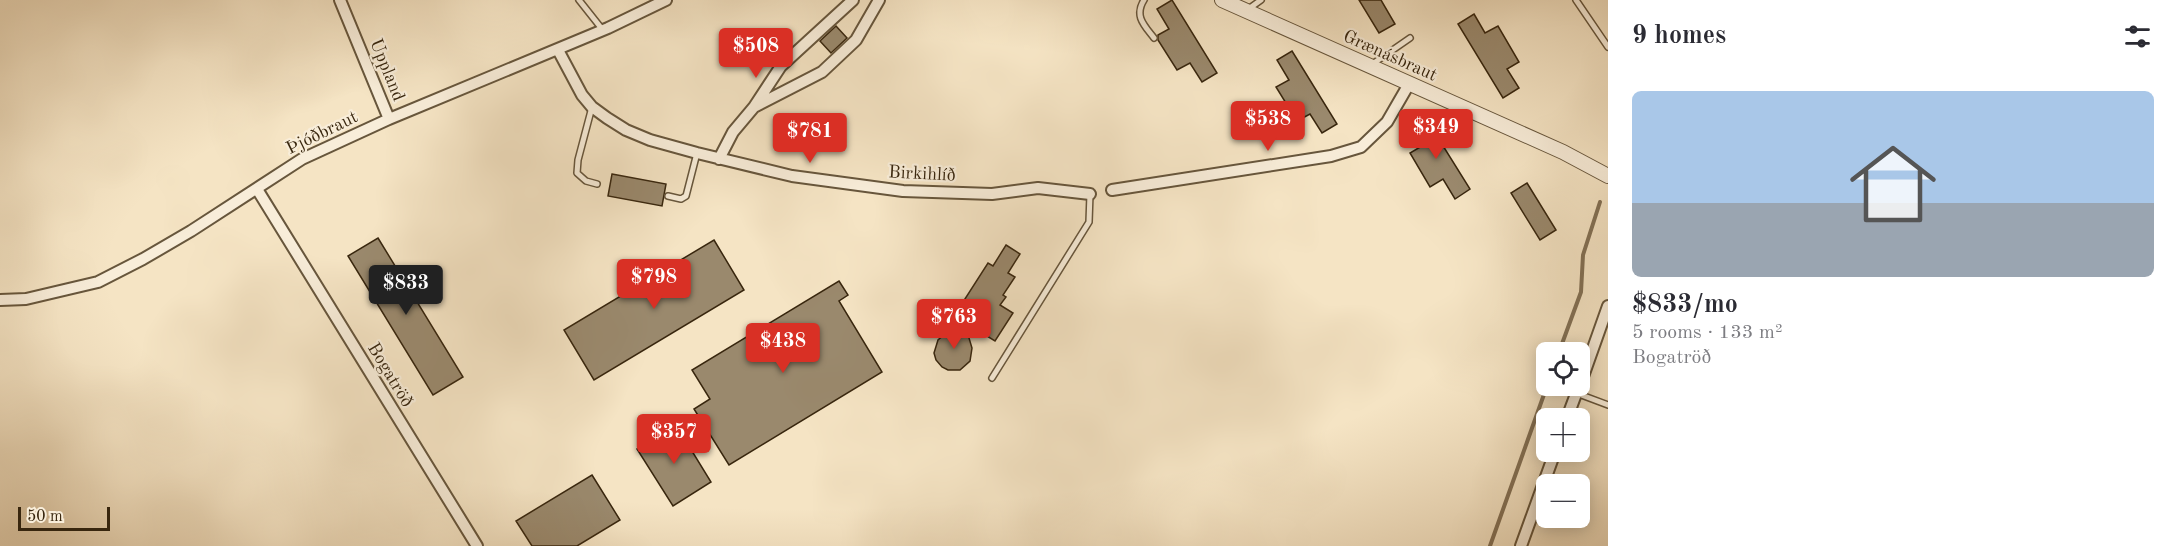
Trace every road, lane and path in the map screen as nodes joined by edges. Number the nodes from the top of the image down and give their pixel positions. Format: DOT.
graph roads {
  1 [pos="340,0"];
  2 [pos="579,0"];
  3 [pos="666,0"];
  4 [pos="853,0"];
  5 [pos="879,0"];
  6 [pos="1144,0"];
  7 [pos="1222,0"];
  8 [pos="1261,0"];
  9 [pos="1576,0"];
  10 [pos="1245,10"];
  11 [pos="603,31"];
  12 [pos="1154,38"];
  13 [pos="1410,38"];
  14 [pos="1608,48"];
  15 [pos="558,50"];
  16 [pos="1370,66"];
  17 [pos="1409,84"];
  18 [pos="592,107"];
  19 [pos="754,107"];
  20 [pos="389,119"];
  21 [pos="697,153"];
  22 [pos="719,159"];
  23 [pos="1608,176"];
  24 [pos="597,184"];
  25 [pos="257,189"];
  26 [pos="1112,190"];
  27 [pos="1090,194"];
  28 [pos="668,196"];
  29 [pos="0,300"];
  30 [pos="1608,306"];
  31 [pos="1590,355"];
  32 [pos="992,378"];
  33 [pos="1590,395"];
  34 [pos="1608,405"];
  35 [pos="1551,462"];
  36 [pos="477,546"];
  37 [pos="1521,546"];
  1 -- 20 [label="street, Uppland"];
  2 -- 11 [label="lane"];
  3 -- 11 [label="street, Þjóðbraut"];
  4 -- 19 [label="street"];
  5 -- 19 [label="street"];
  6 -- 12 [label="lane"];
  7 -- 10 [label="street, Grænásbraut"];
  8 -- 10 [label="lane"];
  9 -- 14 [label="lane"];
  10 -- 16 [label="street, Grænásbraut"];
  11 -- 15 [label="street, Þjóðbraut"];
  13 -- 16 [label="lane"];
  15 -- 18 [label="street, Birkihlíð"];
  15 -- 20 [label="street, Þjóðbraut"];
  16 -- 17 [label="street, Grænásbraut"];
  17 -- 23 [label="street, Grænásbraut"];
  17 -- 26 [label="street"];
  18 -- 21 [label="street, Birkihlíð"];
  18 -- 24 [label="lane"];
  19 -- 22 [label="street"];
  20 -- 25 [label="street, Þjóðbraut"];
  21 -- 22 [label="street, Birkihlíð"];
  21 -- 28 [label="lane"];
  22 -- 27 [label="street, Birkihlíð"];
  25 -- 29 [label="street, Þjóðbraut"];
  25 -- 36 [label="street, Bogatröð"];
  27 -- 32 [label="lane"];
  30 -- 31 [label="street"];
  33 -- 34 [label="lane"];
  35 -- 37 [label="street"];
}
